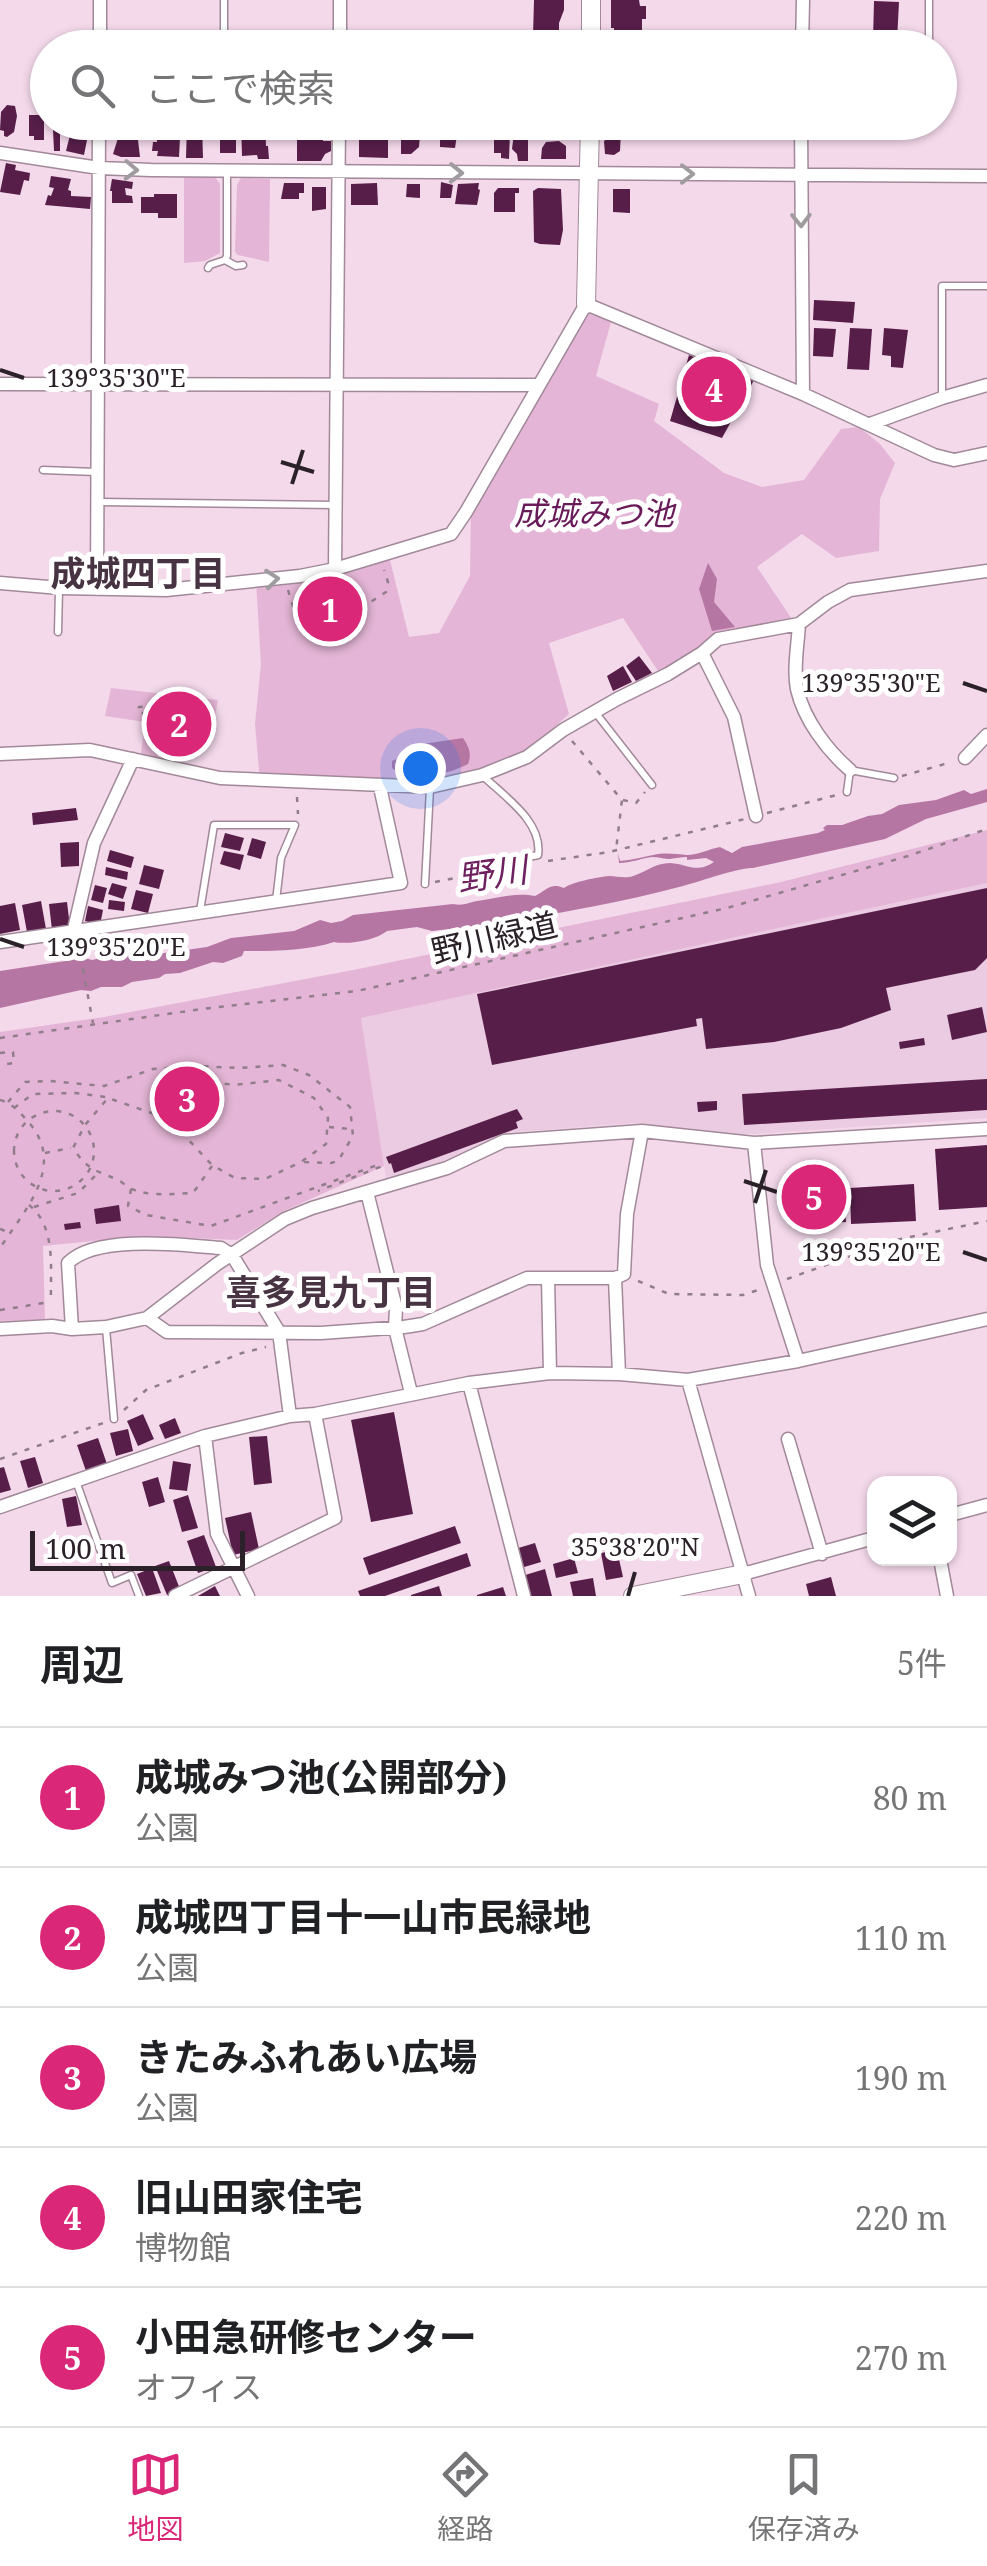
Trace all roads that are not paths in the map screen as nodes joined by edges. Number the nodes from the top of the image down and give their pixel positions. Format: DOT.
graph roads {
  1 [pos="100,0"];
  2 [pos="224,0"];
  3 [pos="340,0"];
  4 [pos="591,0"];
  5 [pos="802,0"];
  6 [pos="929,0"];
  7 [pos="100,30"];
  8 [pos="224,30"];
  9 [pos="340,30"];
  10 [pos="591,30"];
  11 [pos="802,30"];
  12 [pos="929,30"];
  13 [pos="99,140"];
  14 [pos="339,140"];
  15 [pos="590,140"];
  16 [pos="801,140"];
  17 [pos="0,152"];
  18 [pos="99,168"];
  19 [pos="227,171"];
  20 [pos="338,171"];
  21 [pos="590,173"];
  22 [pos="800,174"];
  23 [pos="987,176"];
  24 [pos="225,260"];
  25 [pos="243,265"];
  26 [pos="208,268"];
  27 [pos="987,286"];
  28 [pos="586,304"];
  29 [pos="0,384"];
  30 [pos="538,384"];
  31 [pos="98,385"];
  32 [pos="336,385"];
  33 [pos="987,385"];
  34 [pos="803,394"];
  35 [pos="942,398"];
  36 [pos="870,424"];
  37 [pos="987,453"];
  38 [pos="43,470"];
  39 [pos="98,472"];
  40 [pos="98,502"];
  41 [pos="335,506"];
  42 [pos="335,569"];
  43 [pos="987,572"];
  44 [pos="0,583"];
  45 [pos="60,588"];
  46 [pos="98,588"];
  47 [pos="800,624"];
  48 [pos="58,632"];
  49 [pos="702,652"];
  50 [pos="594,712"];
  51 [pos="987,735"];
  52 [pos="0,754"];
  53 [pos="965,758"];
  54 [pos="132,759"];
  55 [pos="850,770"];
  56 [pos="482,775"];
  57 [pos="894,778"];
  58 [pos="652,785"];
  59 [pos="380,787"];
  60 [pos="430,787"];
  61 [pos="847,792"];
  62 [pos="756,816"];
  63 [pos="508,867"];
  64 [pos="425,884"];
  65 [pos="276,902"];
  66 [pos="200,912"];
  67 [pos="74,929"];
  68 [pos="0,942"];
  69 [pos="987,1129"];
  70 [pos="642,1131"];
  71 [pos="754,1143"];
  72 [pos="366,1192"];
  73 [pos="232,1255"];
  74 [pos="619,1276"];
  75 [pos="548,1278"];
  76 [pos="147,1318"];
  77 [pos="987,1319"];
  78 [pos="106,1326"];
  79 [pos="394,1328"];
  80 [pos="0,1329"];
  81 [pos="72,1329"];
  82 [pos="281,1338"];
  83 [pos="798,1361"];
  84 [pos="550,1373"];
  85 [pos="619,1374"];
  86 [pos="688,1380"];
  87 [pos="469,1383"];
  88 [pos="410,1393"];
  89 [pos="315,1414"];
  90 [pos="290,1416"];
  91 [pos="114,1419"];
  92 [pos="205,1436"];
  93 [pos="788,1438"];
  94 [pos="76,1481"];
  95 [pos="987,1505"];
  96 [pos="0,1507"];
  97 [pos="957,1513"];
  98 [pos="867,1540"];
  99 [pos="822,1554"];
  100 [pos="942,1566"];
  101 [pos="234,1567"];
  102 [pos="743,1574"];
  103 [pos="139,1596"];
  104 [pos="174,1596"];
  105 [pos="248,1596"];
  106 [pos="524,1596"];
  107 [pos="634,1596"];
  108 [pos="749,1596"];
  109 [pos="948,1596"];
  1 -- 7 [label="street"];
  2 -- 8 [label="lane"];
  3 -- 9 [label="street"];
  4 -- 10 [label="street"];
  5 -- 11 [label="street"];
  6 -- 12 [label="lane"];
  13 -- 18 [label="street"];
  14 -- 20 [label="street"];
  15 -- 21 [label="street"];
  16 -- 22 [label="street"];
  17 -- 18 [label="street"];
  18 -- 19 [label="street, one-way"];
  18 -- 31 [label="street"];
  19 -- 20 [label="street"];
  19 -- 24 [label="lane"];
  20 -- 21 [label="street, one-way"];
  20 -- 32 [label="street"];
  21 -- 22 [label="street, one-way"];
  21 -- 28 [label="street"];
  22 -- 23 [label="street"];
  22 -- 34 [label="street, one-way"];
  24 -- 25 [label="lane"];
  24 -- 26 [label="lane"];
  27 -- 35 [label="lane"];
  28 -- 30 [label="street"];
  28 -- 34 [label="street"];
  29 -- 31 [label="street"];
  30 -- 32 [label="street"];
  30 -- 42 [label="street"];
  31 -- 32 [label="street"];
  31 -- 39 [label="street"];
  32 -- 41 [label="street"];
  33 -- 35 [label="street"];
  34 -- 36 [label="street"];
  35 -- 36 [label="street"];
  36 -- 37 [label="street"];
  38 -- 39 [label="lane"];
  39 -- 40 [label="street"];
  40 -- 41 [label="lane"];
  40 -- 46 [label="street"];
  41 -- 42 [label="street"];
  46 -- 42 [label="street, one-way"];
  43 -- 47 [label="street"];
  44 -- 45 [label="street"];
  45 -- 46 [label="street"];
  45 -- 48 [label="lane"];
  47 -- 49 [label="street"];
  47 -- 55 [label="street"];
  49 -- 50 [label="street"];
  49 -- 62 [label="street"];
  50 -- 56 [label="street"];
  50 -- 58 [label="lane"];
  51 -- 53 [label="street"];
  52 -- 54 [label="street"];
  54 -- 59 [label="street"];
  54 -- 67 [label="street"];
  55 -- 57 [label="lane"];
  55 -- 61 [label="lane"];
  56 -- 60 [label="street"];
  56 -- 63 [label="lane"];
  59 -- 60 [label="street"];
  59 -- 65 [label="street"];
  60 -- 64 [label="lane"];
  65 -- 66 [label="street"];
  65 -- 66 [label="lane"];
  66 -- 67 [label="street"];
  67 -- 68 [label="street"];
  69 -- 71 [label="street"];
  70 -- 71 [label="street"];
  70 -- 72 [label="street"];
  70 -- 74 [label="street"];
  71 -- 83 [label="street"];
  72 -- 73 [label="street"];
  72 -- 79 [label="street"];
  73 -- 76 [label="street"];
  73 -- 81 [label="street"];
  73 -- 82 [label="street"];
  74 -- 75 [label="street"];
  74 -- 85 [label="street"];
  75 -- 79 [label="street"];
  75 -- 84 [label="street"];
  76 -- 78 [label="street"];
  76 -- 82 [label="street"];
  77 -- 83 [label="street"];
  78 -- 81 [label="street"];
  78 -- 91 [label="lane"];
  79 -- 82 [label="street"];
  79 -- 88 [label="street"];
  80 -- 81 [label="street"];
  82 -- 90 [label="street"];
  83 -- 86 [label="street"];
  84 -- 85 [label="street"];
  84 -- 87 [label="street"];
  85 -- 86 [label="street"];
  86 -- 102 [label="street"];
  87 -- 88 [label="street"];
  87 -- 106 [label="street"];
  88 -- 89 [label="street"];
  89 -- 90 [label="street"];
  89 -- 101 [label="street"];
  90 -- 92 [label="street"];
  92 -- 94 [label="street"];
  92 -- 101 [label="street"];
  93 -- 99 [label="street"];
  94 -- 96 [label="street"];
  94 -- 103 [label="lane"];
  95 -- 97 [label="street"];
  98 -- 99 [label="street"];
  99 -- 102 [label="street"];
  100 -- 109 [label="street"];
  101 -- 104 [label="street"];
  101 -- 105 [label="street"];
  102 -- 107 [label="street"];
  102 -- 108 [label="street"];
}
